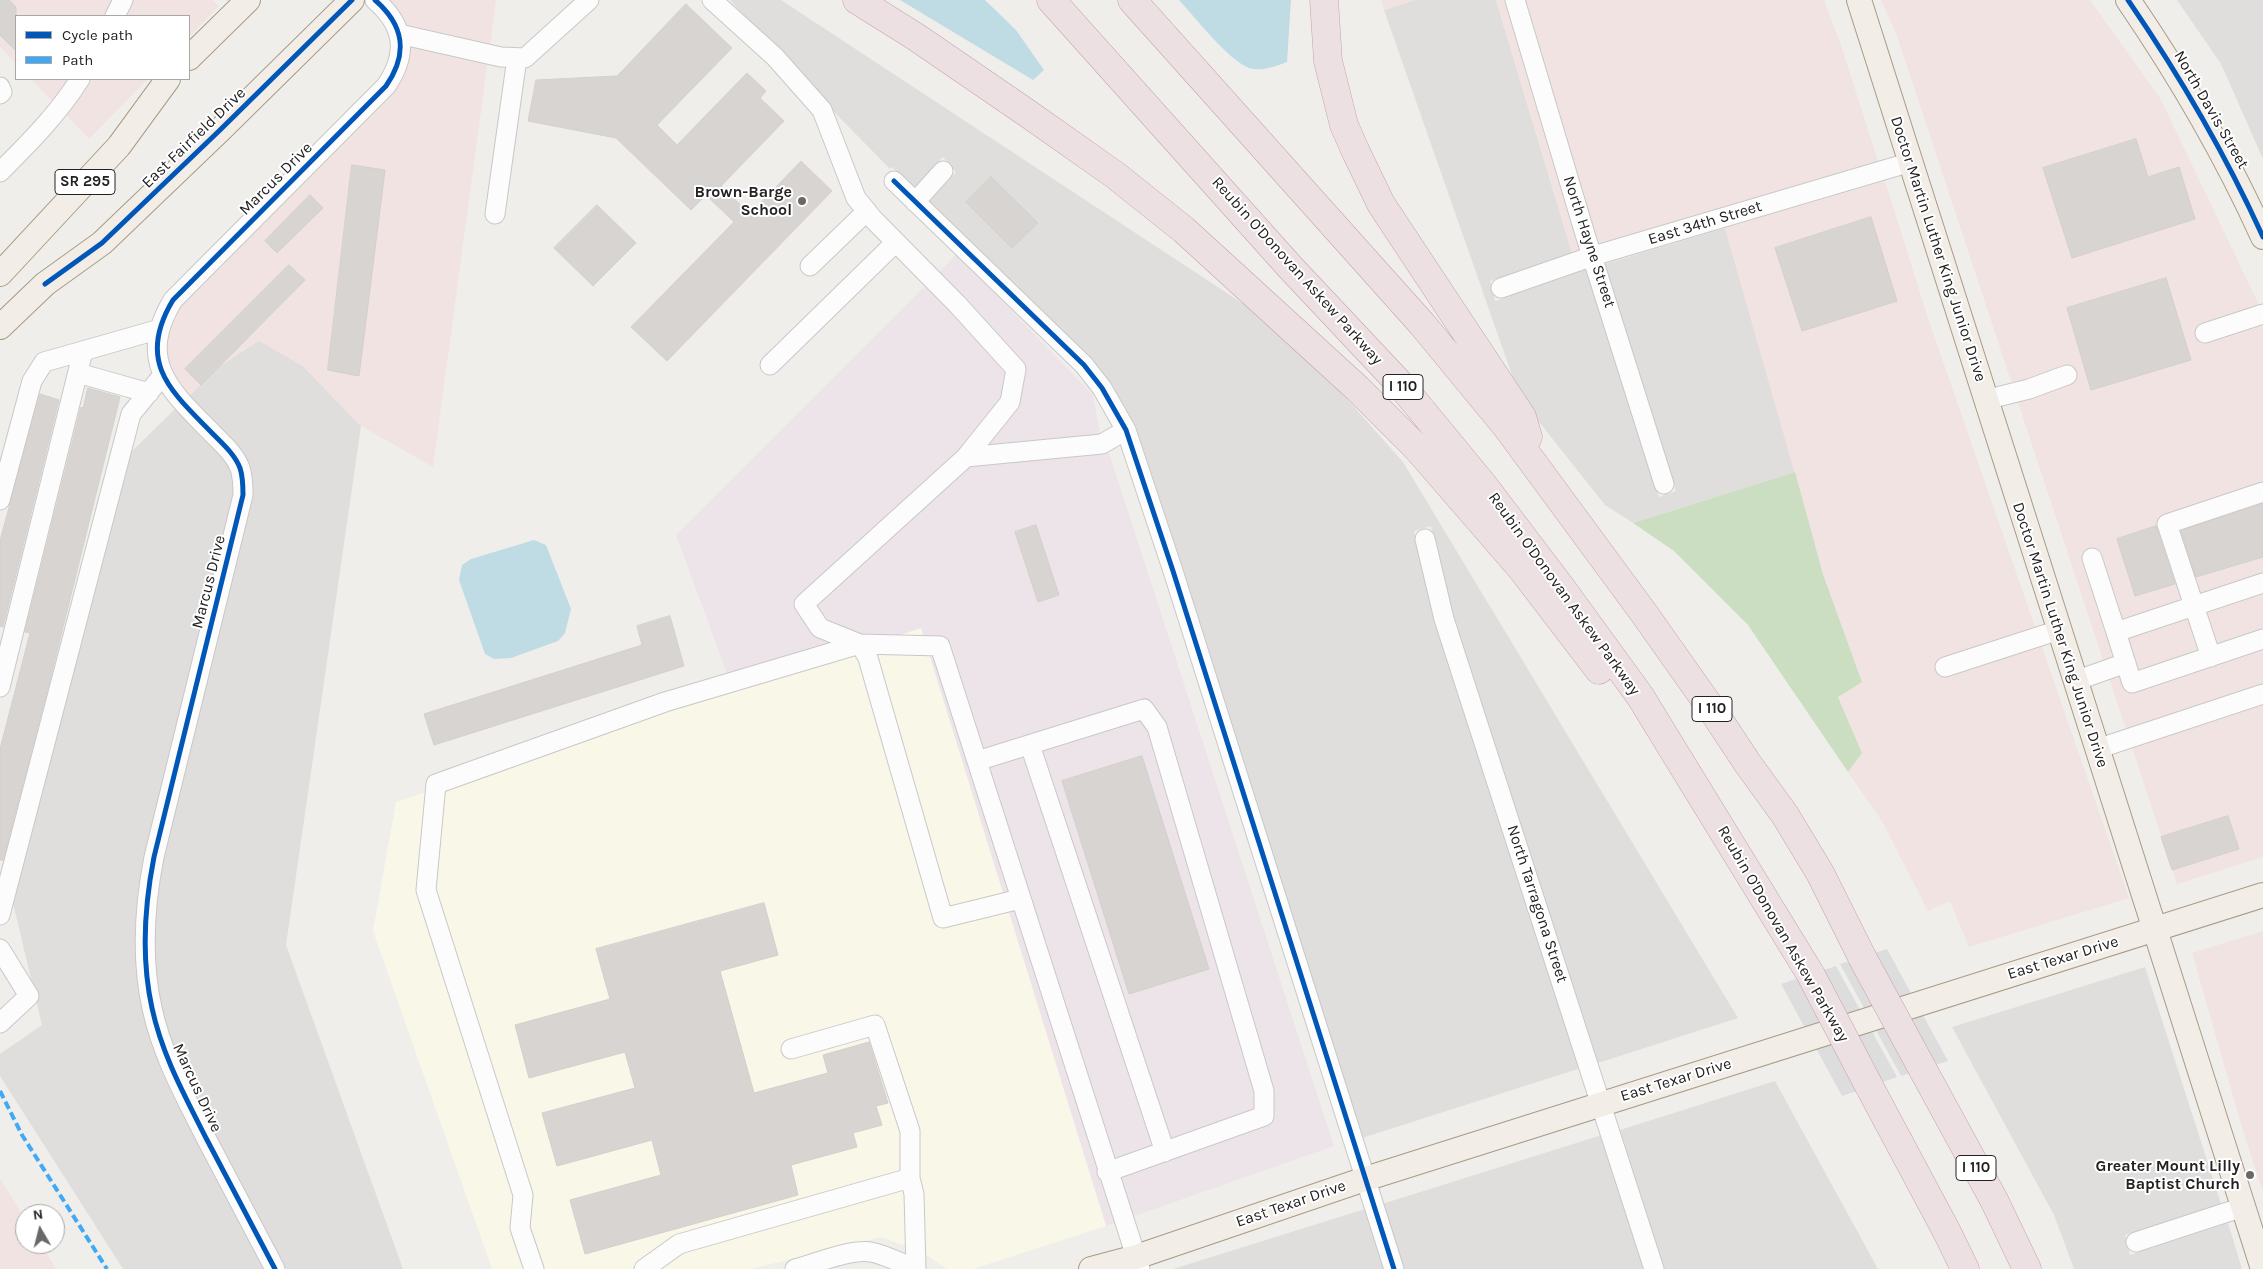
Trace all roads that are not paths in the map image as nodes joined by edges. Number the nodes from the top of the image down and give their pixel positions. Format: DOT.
graph roads {
  1 [pos="123,0"];
  2 [pos="248,0"];
  3 [pos="352,0"];
  4 [pos="376,0"];
  5 [pos="589,0"];
  6 [pos="712,0"];
  7 [pos="857,0"];
  8 [pos="1051,0"];
  9 [pos="1132,0"];
  10 [pos="1324,0"];
  11 [pos="1515,0"];
  12 [pos="1859,0"];
  13 [pos="2128,0"];
  14 [pos="116,15"];
  15 [pos="400,34"];
  16 [pos="190,57"];
  17 [pos="517,58"];
  18 [pos="79,80"];
  19 [pos="167,80"];
  20 [pos="0,87"];
  21 [pos="0,94"];
  22 [pos="1911,162"];
  23 [pos="943,171"];
  24 [pos="0,172"];
  25 [pos="894,181"];
  26 [pos="915,202"];
  27 [pos="867,211"];
  28 [pos="495,214"];
  29 [pos="2263,237"];
  30 [pos="896,242"];
  31 [pos="1593,256"];
  32 [pos="810,266"];
  33 [pos="0,274"];
  34 [pos="1501,288"];
  35 [pos="2263,314"];
  36 [pos="0,326"];
  37 [pos="160,329"];
  38 [pos="2205,333"];
  39 [pos="83,351"];
  40 [pos="770,365"];
  41 [pos="78,374"];
  42 [pos="163,375"];
  43 [pos="2067,375"];
  44 [pos="149,393"];
  45 [pos="1985,400"];
  46 [pos="1126,430"];
  47 [pos="966,457"];
  48 [pos="6,458"];
  49 [pos="1540,474"];
  50 [pos="1664,484"];
  51 [pos="2263,492"];
  52 [pos="0,500"];
  53 [pos="1425,539"];
  54 [pos="2092,558"];
  55 [pos="2263,583"];
  56 [pos="2194,606"];
  57 [pos="2059,630"];
  58 [pos="2116,632"];
  59 [pos="2263,640"];
  60 [pos="860,644"];
  61 [pos="2210,657"];
  62 [pos="2126,663"];
  63 [pos="1945,667"];
  64 [pos="2075,681"];
  65 [pos="0,687"];
  66 [pos="2263,694"];
  67 [pos="1030,745"];
  68 [pos="2097,749"];
  69 [pos="977,761"];
  70 [pos="1710,810"];
  71 [pos="2263,895"];
  72 [pos="1020,899"];
  73 [pos="0,916"];
  74 [pos="2154,930"];
  75 [pos="0,949"];
  76 [pos="0,1023"];
  77 [pos="791,1049"];
  78 [pos="1602,1103"];
  79 [pos="1165,1152"];
  80 [pos="1107,1172"];
  81 [pos="910,1178"];
  82 [pos="1365,1179"];
  83 [pos="2252,1219"];
  84 [pos="2136,1242"];
  85 [pos="1138,1263"];
  86 [pos="275,1269"];
  87 [pos="534,1269"];
  88 [pos="644,1269"];
  89 [pos="796,1269"];
  90 [pos="916,1269"];
  91 [pos="1091,1269"];
  92 [pos="1394,1269"];
  93 [pos="1654,1269"];
  94 [pos="1965,1269"];
  95 [pos="2027,1269"];
  96 [pos="2263,1269"];
  1 -- 14 [label="street"];
  2 -- 16 [label="main road"];
  3 -- 36 [label="main road, East Fairfield Drive"];
  4 -- 15 [label="street"];
  5 -- 17 [label="street"];
  6 -- 27 [label="street"];
  7 -- 70 [label="highway"];
  8 -- 70 [label="highway, Reubin O'Donovan Askew Parkway / I 110"];
  9 -- 49 [label="highway, I 110"];
  10 -- 49 [label="highway"];
  11 -- 31 [label="street, North Hayne Street"];
  12 -- 22 [label="main road, Doctor Martin Luther King Junior Drive"];
  13 -- 29 [label="main road, North Davis Street"];
  15 -- 17 [label="street"];
  15 -- 37 [label="street, Marcus Drive"];
  17 -- 28 [label="street"];
  18 -- 24 [label="street"];
  19 -- 33 [label="main road, SR 295"];
  20 -- 21 [label="street"];
  22 -- 31 [label="street, East 34th Street"];
  22 -- 45 [label="main road, Doctor Martin Luther King Junior Drive"];
  23 -- 26 [label="street"];
  25 -- 26 [label="street"];
  26 -- 46 [label="street"];
  27 -- 30 [label="street"];
  27 -- 32 [label="street"];
  30 -- 40 [label="street"];
  30 -- 47 [label="street"];
  31 -- 34 [label="street, East 34th Street"];
  31 -- 50 [label="street, North Hayne Street"];
  35 -- 38 [label="street"];
  37 -- 39 [label="street"];
  37 -- 42 [label="street, Marcus Drive"];
  39 -- 41 [label="street"];
  39 -- 48 [label="street"];
  41 -- 44 [label="street"];
  41 -- 65 [label="street"];
  42 -- 44 [label="street"];
  42 -- 86 [label="street, Marcus Drive"];
  43 -- 45 [label="street"];
  44 -- 73 [label="street"];
  45 -- 57 [label="main road, Doctor Martin Luther King Junior Drive"];
  46 -- 47 [label="street"];
  46 -- 82 [label="street"];
  47 -- 60 [label="street"];
  48 -- 52 [label="street"];
  49 -- 95 [label="highway, I 110, bridge"];
  51 -- 56 [label="street"];
  53 -- 78 [label="street, North Tarragona Street"];
  54 -- 58 [label="street"];
  55 -- 56 [label="street"];
  56 -- 58 [label="street"];
  56 -- 61 [label="street"];
  57 -- 63 [label="street"];
  57 -- 64 [label="main road, Doctor Martin Luther King Junior Drive"];
  58 -- 62 [label="street"];
  59 -- 61 [label="street"];
  60 -- 69 [label="street"];
  60 -- 72 [label="street"];
  60 -- 87 [label="street"];
  61 -- 62 [label="street"];
  62 -- 64 [label="street"];
  64 -- 68 [label="main road, Doctor Martin Luther King Junior Drive"];
  66 -- 68 [label="street"];
  67 -- 69 [label="street"];
  67 -- 79 [label="street"];
  67 -- 79 [label="street"];
  68 -- 74 [label="main road, Doctor Martin Luther King Junior Drive"];
  69 -- 72 [label="street"];
  70 -- 94 [label="highway, Reubin O'Donovan Askew Parkway / I 110, bridge"];
  71 -- 74 [label="main road, East Texar Drive"];
  72 -- 80 [label="street"];
  74 -- 78 [label="main road, East Texar Drive"];
  74 -- 83 [label="main road, Doctor Martin Luther King Junior Drive"];
  75 -- 76 [label="street"];
  77 -- 81 [label="street"];
  78 -- 82 [label="main road, East Texar Drive"];
  78 -- 93 [label="street, North Tarragona Street"];
  79 -- 80 [label="street"];
  80 -- 85 [label="street"];
  81 -- 88 [label="street"];
  81 -- 90 [label="street"];
  82 -- 85 [label="main road, East Texar Drive"];
  82 -- 92 [label="street"];
  83 -- 84 [label="street"];
  83 -- 96 [label="main road, Doctor Martin Luther King Junior Drive"];
  85 -- 91 [label="main road, East Texar Drive"];
  89 -- 90 [label="street"];
}
